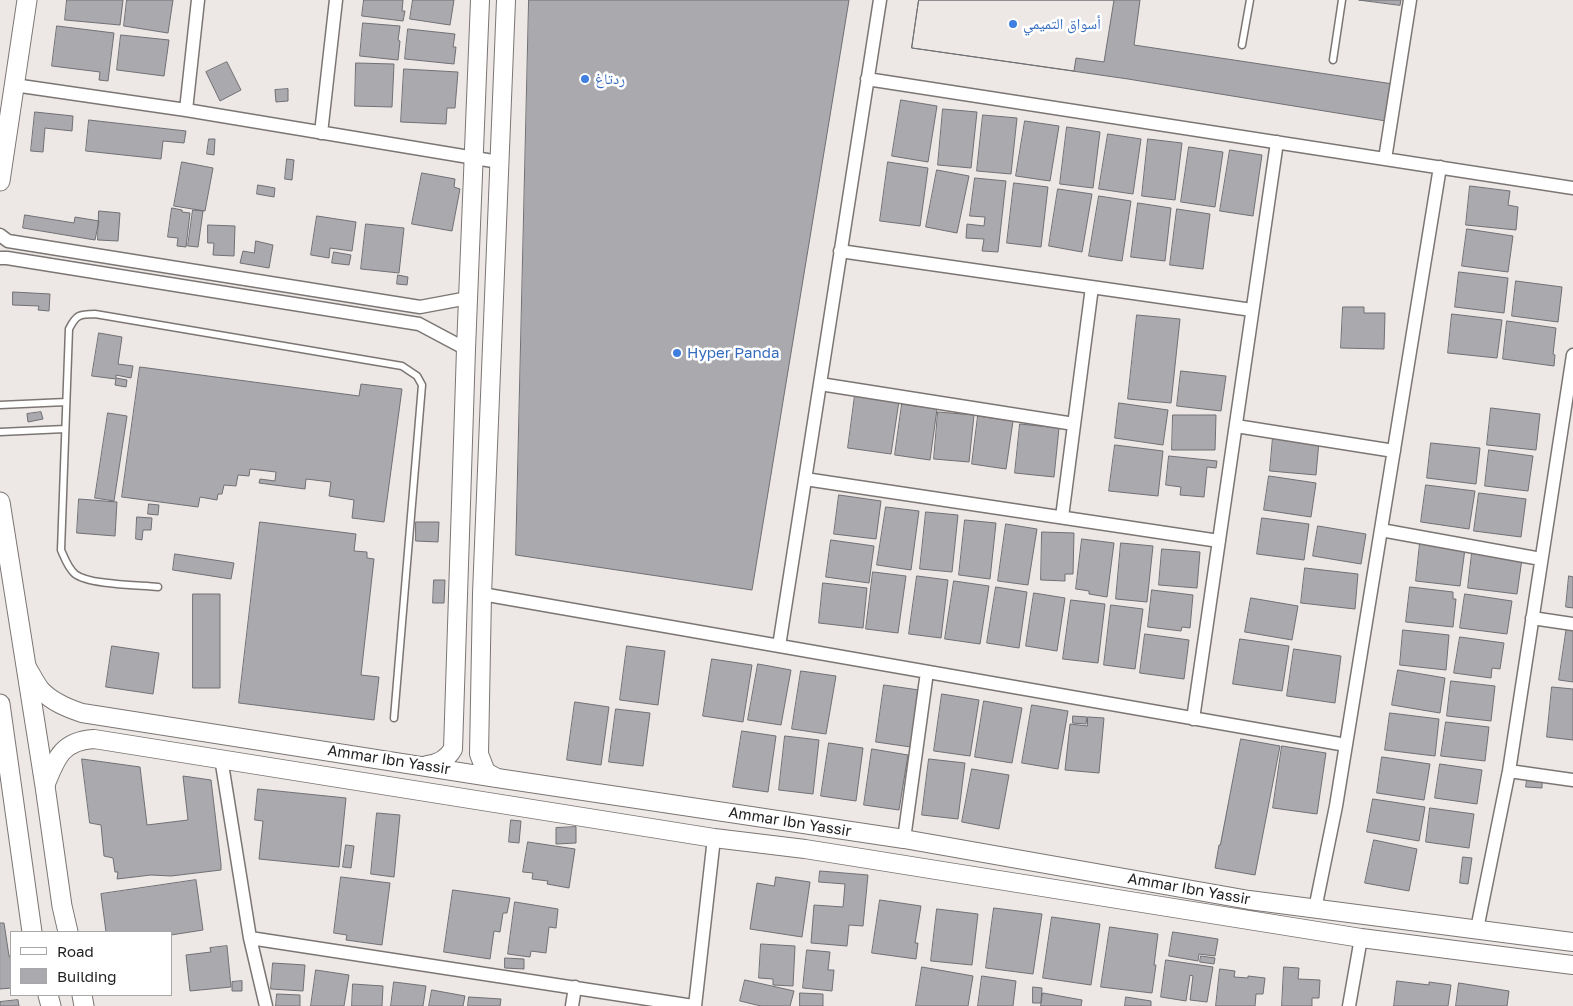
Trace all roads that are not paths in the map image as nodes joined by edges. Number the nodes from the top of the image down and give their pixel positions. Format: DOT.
graph roads {
  1 [pos="27,0"];
  2 [pos="198,0"];
  3 [pos="336,0"];
  4 [pos="480,0"];
  5 [pos="506,0"];
  6 [pos="880,0"];
  7 [pos="1250,0"];
  8 [pos="1342,0"];
  9 [pos="1410,0"];
  10 [pos="1242,45"];
  11 [pos="1333,60"];
  12 [pos="867,79"];
  13 [pos="14,85"];
  14 [pos="186,110"];
  15 [pos="322,133"];
  16 [pos="1277,142"];
  17 [pos="474,159"];
  18 [pos="1385,159"];
  19 [pos="499,162"];
  20 [pos="1440,167"];
  21 [pos="0,181"];
  22 [pos="1573,188"];
  23 [pos="0,235"];
  24 [pos="840,251"];
  25 [pos="0,258"];
  26 [pos="1092,287"];
  27 [pos="468,298"];
  28 [pos="1252,310"];
  29 [pos="466,349"];
  30 [pos="1573,355"];
  31 [pos="820,384"];
  32 [pos="66,402"];
  33 [pos="0,405"];
  34 [pos="1074,424"];
  35 [pos="1236,426"];
  36 [pos="65,429"];
  37 [pos="0,432"];
  38 [pos="1394,451"];
  39 [pos="805,479"];
  40 [pos="0,502"];
  41 [pos="1062,517"];
  42 [pos="1381,530"];
  43 [pos="1219,540"];
  44 [pos="1541,559"];
  45 [pos="158,587"];
  46 [pos="482,594"];
  47 [pos="1532,618"];
  48 [pos="1573,624"];
  49 [pos="779,646"];
  50 [pos="26,665"];
  51 [pos="927,672"];
  52 [pos="0,704"];
  53 [pos="394,718"];
  54 [pos="1193,718"];
  55 [pos="1346,745"];
  56 [pos="352,755"];
  57 [pos="221,758"];
  58 [pos="422,765"];
  59 [pos="1509,771"];
  60 [pos="497,778"];
  61 [pos="1573,780"];
  62 [pos="45,786"];
  63 [pos="714,838"];
  64 [pos="904,839"];
  65 [pos="1315,908"];
  66 [pos="1477,929"];
  67 [pos="33,931"];
  68 [pos="67,931"];
  69 [pos="250,938"];
  70 [pos="1361,938"];
  71 [pos="1573,942"];
  72 [pos="1573,965"];
  73 [pos="574,987"];
  74 [pos="266,1006"];
  75 [pos="572,1006"];
  76 [pos="694,1006"];
  77 [pos="1349,1006"];
  1 -- 13 [label="main road"];
  2 -- 14 [label="street"];
  3 -- 15 [label="street"];
  4 -- 17 [label="street"];
  5 -- 19 [label="street"];
  6 -- 12 [label="street"];
  7 -- 10 [label="lane"];
  8 -- 11 [label="lane"];
  9 -- 18 [label="street"];
  12 -- 16 [label="street"];
  12 -- 24 [label="street"];
  13 -- 14 [label="street"];
  13 -- 21 [label="main road"];
  14 -- 15 [label="street"];
  15 -- 17 [label="street"];
  16 -- 18 [label="street"];
  16 -- 28 [label="street"];
  17 -- 19 [label="street"];
  17 -- 27 [label="street"];
  18 -- 20 [label="street"];
  19 -- 46 [label="street"];
  20 -- 22 [label="street"];
  20 -- 38 [label="street"];
  23 -- 27 [label="street"];
  24 -- 26 [label="street"];
  24 -- 31 [label="street"];
  25 -- 29 [label="street"];
  26 -- 28 [label="street"];
  26 -- 34 [label="street"];
  27 -- 29 [label="street"];
  28 -- 35 [label="street"];
  29 -- 58 [label="street"];
  30 -- 44 [label="street"];
  31 -- 34 [label="street"];
  31 -- 39 [label="street"];
  32 -- 33 [label="lane"];
  32 -- 36 [label="lane"];
  32 -- 53 [label="lane"];
  34 -- 41 [label="street"];
  35 -- 38 [label="street"];
  35 -- 43 [label="street"];
  36 -- 37 [label="lane"];
  36 -- 45 [label="lane"];
  38 -- 42 [label="street"];
  39 -- 41 [label="street"];
  39 -- 49 [label="street"];
  40 -- 50 [label="main road"];
  41 -- 43 [label="street"];
  42 -- 44 [label="street"];
  42 -- 55 [label="street"];
  43 -- 54 [label="street"];
  44 -- 47 [label="street"];
  46 -- 49 [label="street"];
  46 -- 60 [label="street"];
  47 -- 48 [label="street"];
  47 -- 59 [label="street"];
  49 -- 51 [label="street"];
  50 -- 56 [label="street, Ammar Ibn Yassir"];
  50 -- 62 [label="main road"];
  51 -- 54 [label="street"];
  51 -- 64 [label="street"];
  52 -- 67 [label="main road"];
  54 -- 55 [label="street"];
  55 -- 65 [label="street"];
  56 -- 57 [label="street"];
  56 -- 58 [label="street, Ammar Ibn Yassir"];
  57 -- 62 [label="street, Ammar Ibn Yassir"];
  57 -- 63 [label="street, Ammar Ibn Yassir"];
  57 -- 69 [label="street"];
  58 -- 60 [label="street, Ammar Ibn Yassir"];
  59 -- 61 [label="street"];
  59 -- 66 [label="street"];
  60 -- 64 [label="street, Ammar Ibn Yassir"];
  62 -- 68 [label="main road"];
  63 -- 70 [label="street, Ammar Ibn Yassir"];
  63 -- 76 [label="street"];
  64 -- 65 [label="street, Ammar Ibn Yassir"];
  65 -- 66 [label="street, Ammar Ibn Yassir"];
  66 -- 71 [label="street, Ammar Ibn Yassir"];
  69 -- 73 [label="street"];
  69 -- 74 [label="street"];
  70 -- 72 [label="street, Ammar Ibn Yassir"];
  70 -- 77 [label="street"];
  73 -- 75 [label="street"];
  73 -- 76 [label="street"];
}
